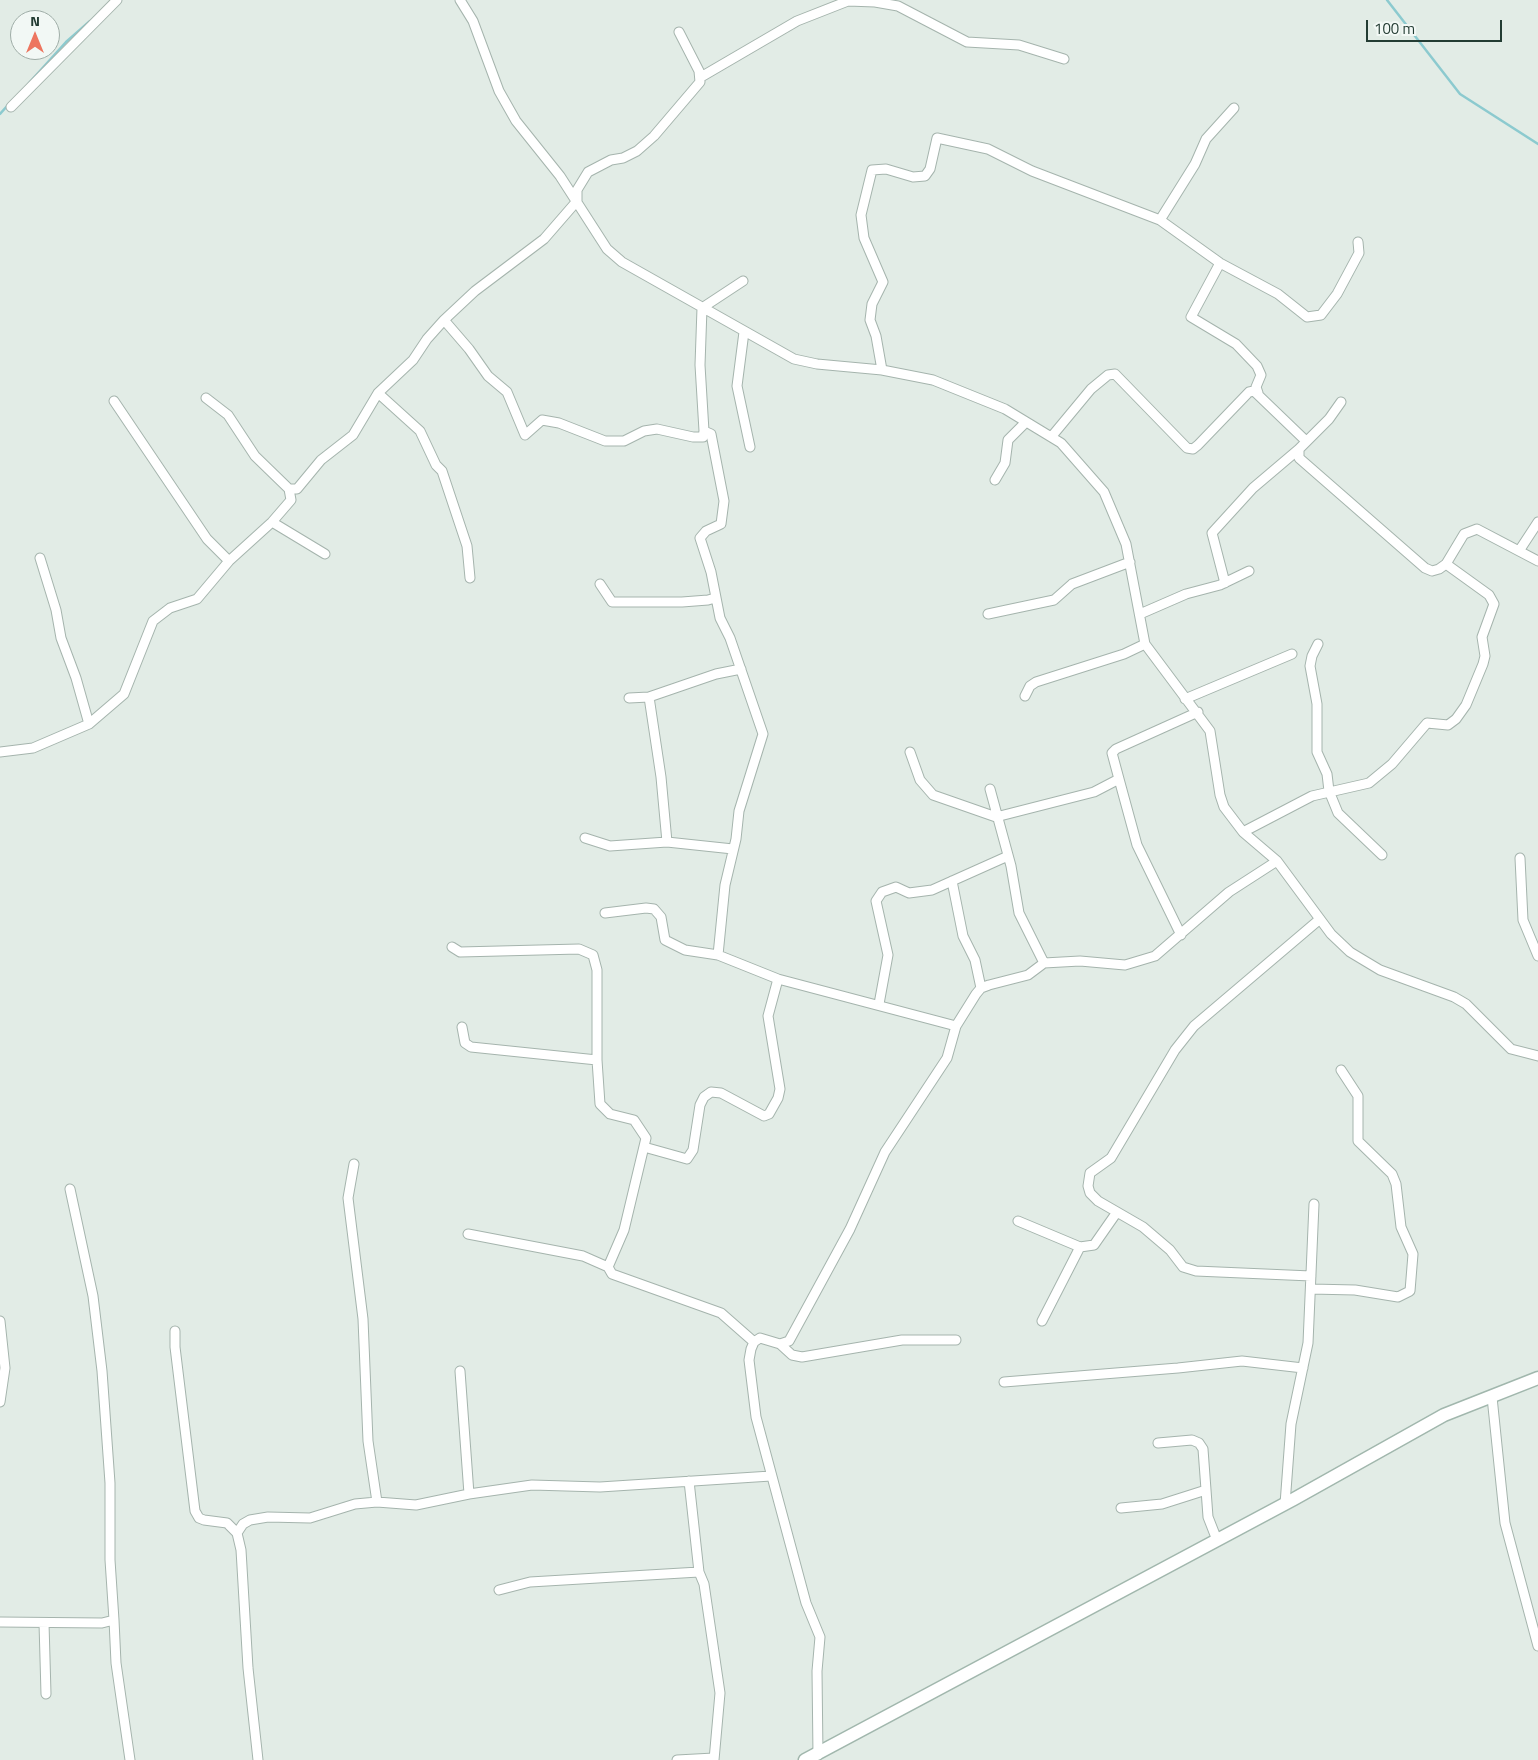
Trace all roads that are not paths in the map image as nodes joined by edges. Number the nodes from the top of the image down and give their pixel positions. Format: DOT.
graph roads {
  1 [pos="117,0"];
  2 [pos="460,0"];
  3 [pos="679,32"];
  4 [pos="1064,59"];
  5 [pos="701,77"];
  6 [pos="11,107"];
  7 [pos="1234,108"];
  8 [pos="577,201"];
  9 [pos="1160,220"];
  10 [pos="1358,242"];
  11 [pos="1220,263"];
  12 [pos="743,281"];
  13 [pos="702,308"];
  14 [pos="444,320"];
  15 [pos="744,332"];
  16 [pos="882,370"];
  17 [pos="378,393"];
  18 [pos="1258,393"];
  19 [pos="206,398"];
  20 [pos="114,401"];
  21 [pos="1341,402"];
  22 [pos="1026,422"];
  23 [pos="704,431"];
  24 [pos="1052,436"];
  25 [pos="1306,441"];
  26 [pos="750,447"];
  27 [pos="1299,449"];
  28 [pos="995,480"];
  29 [pos="289,489"];
  30 [pos="272,522"];
  31 [pos="1538,522"];
  32 [pos="1519,551"];
  33 [pos="325,554"];
  34 [pos="40,558"];
  35 [pos="1538,560"];
  36 [pos="229,561"];
  37 [pos="1130,562"];
  38 [pos="1446,564"];
  39 [pos="1249,571"];
  40 [pos="470,578"];
  41 [pos="1225,583"];
  42 [pos="600,584"];
  43 [pos="715,598"];
  44 [pos="988,614"];
  45 [pos="1140,614"];
  46 [pos="1145,644"];
  47 [pos="1318,644"];
  48 [pos="1292,654"];
  49 [pos="740,669"];
  50 [pos="1025,696"];
  51 [pos="649,697"];
  52 [pos="629,698"];
  53 [pos="1185,699"];
  54 [pos="1198,712"];
  55 [pos="89,724"];
  56 [pos="0,752"];
  57 [pos="910,752"];
  58 [pos="1118,779"];
  59 [pos="990,790"];
  60 [pos="1330,791"];
  61 [pos="996,817"];
  62 [pos="1243,832"];
  63 [pos="584,838"];
  64 [pos="667,842"];
  65 [pos="733,849"];
  66 [pos="1382,855"];
  67 [pos="1008,856"];
  68 [pos="1520,858"];
  69 [pos="1277,861"];
  70 [pos="952,880"];
  71 [pos="605,913"];
  72 [pos="1320,918"];
  73 [pos="1181,935"];
  74 [pos="452,946"];
  75 [pos="718,955"];
  76 [pos="1538,956"];
  77 [pos="1044,963"];
  78 [pos="778,978"];
  79 [pos="980,988"];
  80 [pos="879,1004"];
  81 [pos="956,1026"];
  82 [pos="462,1027"];
  83 [pos="1538,1056"];
  84 [pos="597,1060"];
  85 [pos="1341,1070"];
  86 [pos="644,1147"];
  87 [pos="354,1164"];
  88 [pos="70,1189"];
  89 [pos="1314,1204"];
  90 [pos="1117,1212"];
  91 [pos="1018,1221"];
  92 [pos="468,1234"];
  93 [pos="1080,1247"];
  94 [pos="608,1267"];
  95 [pos="1312,1276"];
  96 [pos="1311,1289"];
  97 [pos="0,1321"];
  98 [pos="1042,1321"];
  99 [pos="175,1331"];
  100 [pos="956,1340"];
  101 [pos="754,1342"];
  102 [pos="780,1344"];
  103 [pos="1303,1368"];
  104 [pos="460,1370"];
  105 [pos="1538,1378"];
  106 [pos="1004,1382"];
  107 [pos="1492,1397"];
  108 [pos="0,1402"];
  109 [pos="1158,1442"];
  110 [pos="771,1476"];
  111 [pos="689,1480"];
  112 [pos="1206,1490"];
  113 [pos="468,1494"];
  114 [pos="377,1502"];
  115 [pos="1285,1504"];
  116 [pos="1121,1508"];
  117 [pos="237,1532"];
  118 [pos="1217,1540"];
  119 [pos="699,1572"];
  120 [pos="499,1590"];
  121 [pos="114,1620"];
  122 [pos="0,1622"];
  123 [pos="44,1623"];
  124 [pos="1538,1646"];
  125 [pos="46,1694"];
  126 [pos="818,1754"];
  127 [pos="714,1759"];
  128 [pos="130,1760"];
  129 [pos="258,1760"];
  130 [pos="677,1760"];
  131 [pos="805,1760"];
  1 -- 6 [label="street"];
  2 -- 8 [label="street"];
  3 -- 5 [label="street"];
  4 -- 5 [label="street"];
  5 -- 8 [label="street"];
  7 -- 9 [label="street"];
  8 -- 13 [label="street"];
  8 -- 14 [label="street"];
  9 -- 11 [label="street"];
  9 -- 16 [label="street"];
  10 -- 11 [label="street"];
  11 -- 18 [label="street"];
  12 -- 13 [label="street"];
  13 -- 15 [label="street"];
  13 -- 23 [label="street"];
  14 -- 17 [label="street"];
  14 -- 23 [label="street"];
  15 -- 16 [label="street"];
  15 -- 26 [label="street"];
  16 -- 22 [label="street"];
  17 -- 29 [label="street"];
  17 -- 40 [label="street"];
  18 -- 24 [label="street"];
  18 -- 25 [label="street"];
  19 -- 29 [label="street"];
  20 -- 36 [label="street"];
  21 -- 25 [label="street"];
  22 -- 24 [label="street"];
  22 -- 28 [label="street"];
  23 -- 43 [label="street"];
  24 -- 37 [label="street"];
  25 -- 27 [label="street"];
  27 -- 38 [label="street"];
  27 -- 41 [label="street"];
  29 -- 30 [label="street"];
  30 -- 33 [label="street"];
  30 -- 36 [label="street"];
  31 -- 32 [label="street"];
  32 -- 35 [label="street"];
  32 -- 38 [label="street"];
  34 -- 55 [label="street"];
  36 -- 55 [label="street"];
  37 -- 44 [label="street"];
  37 -- 45 [label="street"];
  38 -- 60 [label="street"];
  39 -- 41 [label="street"];
  41 -- 45 [label="street"];
  42 -- 43 [label="street"];
  43 -- 49 [label="street"];
  45 -- 46 [label="street"];
  46 -- 50 [label="street"];
  46 -- 53 [label="street"];
  47 -- 60 [label="street"];
  48 -- 53 [label="street"];
  49 -- 51 [label="street"];
  49 -- 65 [label="street"];
  51 -- 52 [label="street"];
  51 -- 64 [label="street"];
  53 -- 54 [label="street"];
  54 -- 58 [label="street"];
  54 -- 62 [label="street"];
  55 -- 56 [label="street"];
  57 -- 61 [label="street"];
  58 -- 61 [label="street"];
  58 -- 73 [label="street"];
  59 -- 61 [label="street"];
  60 -- 62 [label="street"];
  60 -- 66 [label="street"];
  61 -- 67 [label="street"];
  62 -- 69 [label="street"];
  63 -- 64 [label="street"];
  64 -- 65 [label="street"];
  65 -- 75 [label="street"];
  67 -- 70 [label="street"];
  67 -- 77 [label="street"];
  68 -- 76 [label="street"];
  69 -- 72 [label="street"];
  69 -- 73 [label="street"];
  70 -- 79 [label="street"];
  70 -- 80 [label="street"];
  71 -- 75 [label="street"];
  72 -- 83 [label="street"];
  72 -- 90 [label="street"];
  73 -- 77 [label="street"];
  74 -- 84 [label="street"];
  75 -- 78 [label="street"];
  77 -- 79 [label="street"];
  78 -- 80 [label="street"];
  78 -- 86 [label="street"];
  79 -- 81 [label="street"];
  80 -- 81 [label="street"];
  81 -- 102 [label="street"];
  82 -- 84 [label="street"];
  84 -- 86 [label="street"];
  85 -- 96 [label="street"];
  86 -- 94 [label="street"];
  87 -- 114 [label="street"];
  88 -- 121 [label="street"];
  89 -- 95 [label="street"];
  90 -- 93 [label="street"];
  90 -- 95 [label="street"];
  91 -- 93 [label="street"];
  92 -- 94 [label="street"];
  93 -- 98 [label="street"];
  94 -- 101 [label="street"];
  95 -- 96 [label="street"];
  96 -- 103 [label="street"];
  97 -- 108 [label="street"];
  99 -- 117 [label="street"];
  100 -- 102 [label="street"];
  101 -- 102 [label="street"];
  101 -- 110 [label="street"];
  103 -- 106 [label="street"];
  103 -- 115 [label="street"];
  104 -- 113 [label="street"];
  105 -- 107 [label="main road"];
  107 -- 115 [label="main road"];
  107 -- 124 [label="street"];
  109 -- 112 [label="street"];
  110 -- 111 [label="street"];
  110 -- 126 [label="street"];
  111 -- 113 [label="street"];
  111 -- 119 [label="street"];
  112 -- 116 [label="street"];
  112 -- 118 [label="street"];
  113 -- 114 [label="street"];
  114 -- 117 [label="street"];
  115 -- 118 [label="main road"];
  117 -- 129 [label="street"];
  118 -- 126 [label="main road"];
  119 -- 120 [label="street"];
  119 -- 127 [label="street"];
  121 -- 123 [label="street"];
  121 -- 128 [label="street"];
  122 -- 123 [label="street"];
  123 -- 125 [label="street"];
  126 -- 131 [label="main road"];
  127 -- 130 [label="street"];
}
